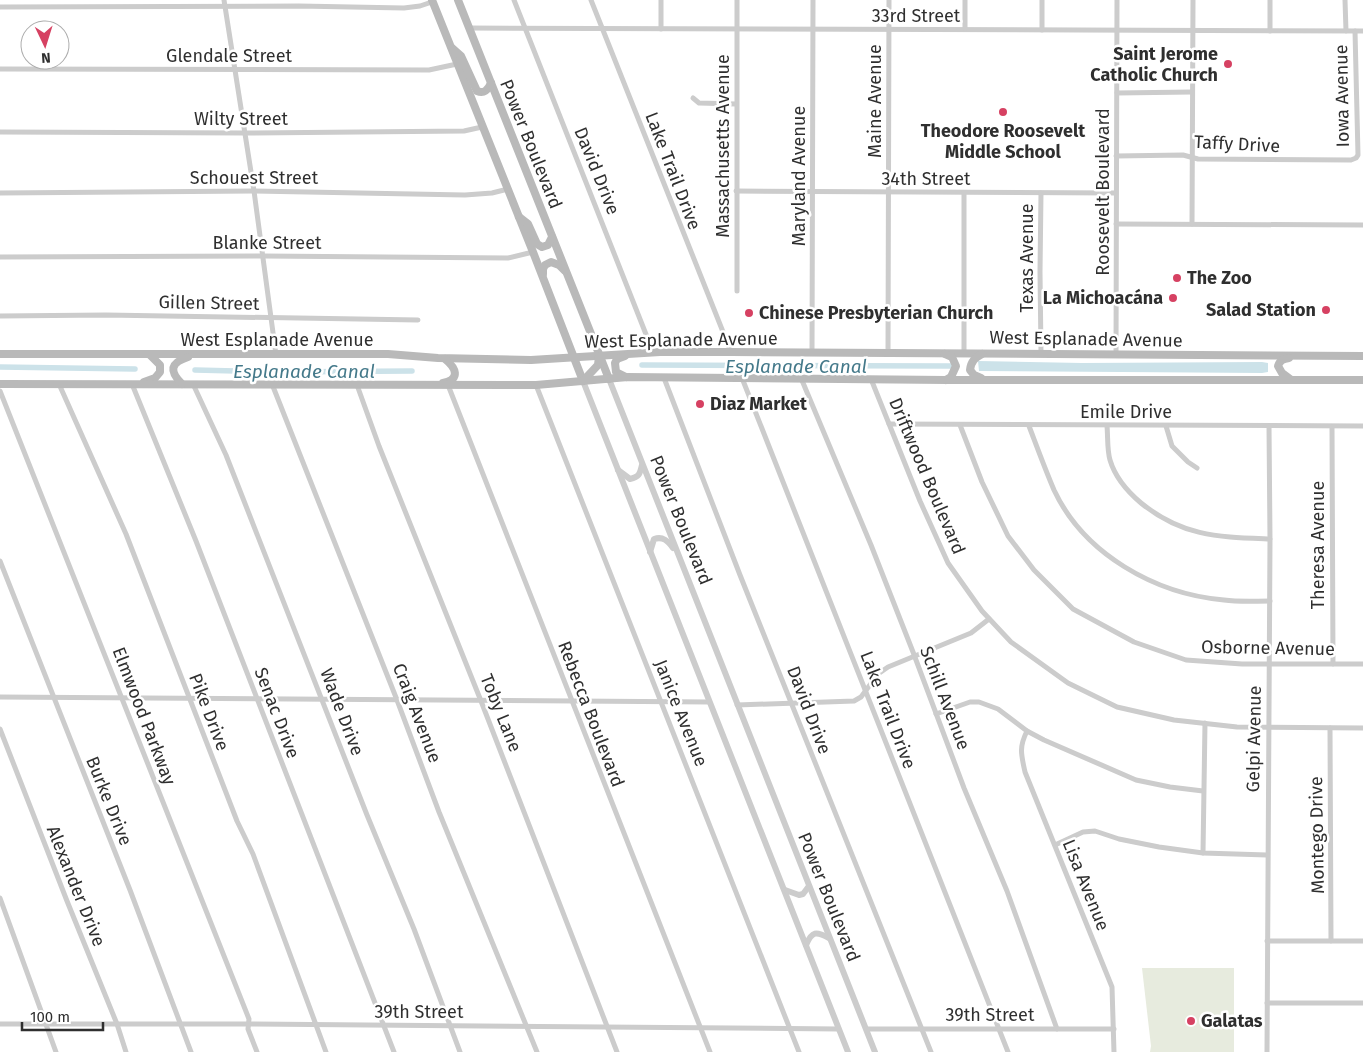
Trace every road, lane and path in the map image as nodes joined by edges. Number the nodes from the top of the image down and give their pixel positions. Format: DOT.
graph roads {
  1 [pos="224,0"];
  2 [pos="458,0"];
  3 [pos="514,0"];
  4 [pos="591,0"];
  5 [pos="662,0"];
  6 [pos="737,0"];
  7 [pos="813,0"];
  8 [pos="889,0"];
  9 [pos="965,0"];
  10 [pos="1042,0"];
  11 [pos="1117,0"];
  12 [pos="1193,0"];
  13 [pos="1270,0"];
  14 [pos="1346,0"];
  15 [pos="432,1"];
  16 [pos="0,7"];
  17 [pos="225,7"];
  18 [pos="525,27"];
  19 [pos="469,28"];
  20 [pos="602,28"];
  21 [pos="661,29"];
  22 [pos="964,29"];
  23 [pos="737,30"];
  24 [pos="813,30"];
  25 [pos="889,30"];
  26 [pos="1042,30"];
  27 [pos="1117,31"];
  28 [pos="1192,31"];
  29 [pos="1270,31"];
  30 [pos="1346,31"];
  31 [pos="1354,31"];
  32 [pos="1363,31"];
  33 [pos="450,47"];
  34 [pos="457,64"];
  35 [pos="0,69"];
  36 [pos="235,70"];
  37 [pos="491,83"];
  38 [pos="1192,92"];
  39 [pos="1117,93"];
  40 [pos="693,98"];
  41 [pos="736,104"];
  42 [pos="482,127"];
  43 [pos="0,132"];
  44 [pos="245,133"];
  45 [pos="1116,156"];
  46 [pos="1192,158"];
  47 [pos="1356,159"];
  48 [pos="508,189"];
  49 [pos="254,191"];
  50 [pos="736,191"];
  51 [pos="812,192"];
  52 [pos="889,192"];
  53 [pos="0,193"];
  54 [pos="964,193"];
  55 [pos="1041,193"];
  56 [pos="1116,193"];
  57 [pos="519,218"];
  58 [pos="1116,224"];
  59 [pos="1192,224"];
  60 [pos="1363,225"];
  61 [pos="552,237"];
  62 [pos="533,252"];
  63 [pos="263,256"];
  64 [pos="0,257"];
  65 [pos="566,272"];
  66 [pos="544,278"];
  67 [pos="737,291"];
  68 [pos="0,316"];
  69 [pos="271,318"];
  70 [pos="418,320"];
  71 [pos="653,352"];
  72 [pos="731,352"];
  73 [pos="812,353"];
  74 [pos="888,353"];
  75 [pos="943,353"];
  76 [pos="964,353"];
  77 [pos="984,353"];
  78 [pos="1041,353"];
  79 [pos="0,354"];
  80 [pos="276,354"];
  81 [pos="632,354"];
  82 [pos="1116,354"];
  83 [pos="150,355"];
  84 [pos="198,355"];
  85 [pos="599,356"];
  86 [pos="1311,356"];
  87 [pos="1363,356"];
  88 [pos="574,358"];
  89 [pos="445,359"];
  90 [pos="1363,376"];
  91 [pos="628,377"];
  92 [pos="664,378"];
  93 [pos="742,378"];
  94 [pos="802,378"];
  95 [pos="609,379"];
  96 [pos="871,379"];
  97 [pos="1290,379"];
  98 [pos="946,380"];
  99 [pos="984,380"];
  100 [pos="1334,380"];
  101 [pos="1363,380"];
  102 [pos="584,381"];
  103 [pos="0,384"];
  104 [pos="59,384"];
  105 [pos="136,384"];
  106 [pos="182,384"];
  107 [pos="193,384"];
  108 [pos="272,384"];
  109 [pos="356,385"];
  110 [pos="434,385"];
  111 [pos="448,385"];
  112 [pos="536,385"];
  113 [pos="0,390"];
  114 [pos="889,424"];
  115 [pos="960,425"];
  116 [pos="1029,426"];
  117 [pos="1107,426"];
  118 [pos="1166,426"];
  119 [pos="1270,426"];
  120 [pos="1363,426"];
  121 [pos="1332,427"];
  122 [pos="642,465"];
  123 [pos="1197,468"];
  124 [pos="617,469"];
  125 [pos="1270,539"];
  126 [pos="650,552"];
  127 [pos="679,558"];
  128 [pos="0,561"];
  129 [pos="1270,601"];
  130 [pos="990,619"];
  131 [pos="915,656"];
  132 [pos="1269,664"];
  133 [pos="1332,664"];
  134 [pos="1363,664"];
  135 [pos="866,690"];
  136 [pos="0,697"];
  137 [pos="54,697"];
  138 [pos="122,697"];
  139 [pos="189,698"];
  140 [pos="257,699"];
  141 [pos="322,700"];
  142 [pos="397,700"];
  143 [pos="481,701"];
  144 [pos="571,702"];
  145 [pos="661,702"];
  146 [pos="709,702"];
  147 [pos="792,703"];
  148 [pos="738,705"];
  149 [pos="936,714"];
  150 [pos="1205,723"];
  151 [pos="1268,727"];
  152 [pos="1330,728"];
  153 [pos="1363,728"];
  154 [pos="0,729"];
  155 [pos="1027,731"];
  156 [pos="1203,791"];
  157 [pos="1055,845"];
  158 [pos="1203,853"];
  159 [pos="1267,855"];
  160 [pos="809,886"];
  161 [pos="786,890"];
  162 [pos="0,898"];
  163 [pos="829,938"];
  164 [pos="1267,941"];
  165 [pos="1331,941"];
  166 [pos="1363,941"];
  167 [pos="806,945"];
  168 [pos="1267,1003"];
  169 [pos="1363,1004"];
  170 [pos="0,1024"];
  171 [pos="45,1024"];
  172 [pos="117,1024"];
  173 [pos="182,1024"];
  174 [pos="249,1024"];
  175 [pos="316,1025"];
  176 [pos="383,1025"];
  177 [pos="526,1025"];
  178 [pos="449,1026"];
  179 [pos="607,1027"];
  180 [pos="700,1027"];
  181 [pos="790,1028"];
  182 [pos="838,1028"];
  183 [pos="866,1029"];
  184 [pos="922,1029"];
  185 [pos="999,1029"];
  186 [pos="1057,1029"];
  187 [pos="1114,1029"];
  188 [pos="56,1052"];
  189 [pos="126,1052"];
  190 [pos="192,1052"];
  191 [pos="257,1052"];
  192 [pos="326,1052"];
  193 [pos="394,1052"];
  194 [pos="460,1052"];
  195 [pos="537,1052"];
  196 [pos="617,1052"];
  197 [pos="710,1052"];
  198 [pos="799,1052"];
  199 [pos="848,1052"];
  200 [pos="875,1052"];
  201 [pos="930,1052"];
  202 [pos="1008,1052"];
  203 [pos="1114,1052"];
  204 [pos="1267,1052"];
  1 -- 17 [label="street"];
  2 -- 19 [label="main road, Power Boulevard"];
  3 -- 18 [label="street, David Drive"];
  4 -- 20 [label="street, Lake Trail Drive"];
  5 -- 21 [label="street"];
  6 -- 23 [label="street, Massachusetts Avenue"];
  7 -- 24 [label="street, Maryland Avenue"];
  8 -- 25 [label="street, Maine Avenue"];
  9 -- 22 [label="street"];
  10 -- 26 [label="street"];
  11 -- 27 [label="street, Roosevelt Boulevard"];
  12 -- 28 [label="street"];
  13 -- 29 [label="street"];
  14 -- 30 [label="street, Iowa Avenue"];
  15 -- 17 [label="street"];
  15 -- 33 [label="main road"];
  16 -- 17 [label="street"];
  17 -- 36 [label="street"];
  18 -- 19 [label="street, 33rd Street"];
  18 -- 20 [label="street, 33rd Street"];
  18 -- 71 [label="street, David Drive"];
  19 -- 37 [label="main road, Power Boulevard"];
  20 -- 21 [label="street, 33rd Street"];
  20 -- 72 [label="street, Lake Trail Drive"];
  21 -- 23 [label="street, 33rd Street"];
  22 -- 25 [label="street, 33rd Street"];
  22 -- 26 [label="street, 33rd Street"];
  23 -- 24 [label="street, 33rd Street"];
  23 -- 41 [label="street, Massachusetts Avenue"];
  24 -- 25 [label="street, 33rd Street"];
  24 -- 51 [label="street, Maryland Avenue"];
  25 -- 52 [label="street, Maine Avenue"];
  26 -- 27 [label="street, 33rd Street"];
  27 -- 28 [label="street, 33rd Street"];
  27 -- 39 [label="street, Roosevelt Boulevard"];
  28 -- 29 [label="street, 33rd Street"];
  28 -- 38 [label="street"];
  29 -- 30 [label="street, 33rd Street"];
  30 -- 31 [label="street, 33rd Street"];
  31 -- 32 [label="street, 33rd Street"];
  31 -- 47 [label="street, Iowa Avenue"];
  33 -- 34 [label="main road"];
  33 -- 37 [label="main road"];
  34 -- 36 [label="street, Glendale Street"];
  34 -- 42 [label="main road"];
  35 -- 36 [label="street, Glendale Street"];
  36 -- 44 [label="street"];
  37 -- 61 [label="main road, Power Boulevard"];
  38 -- 39 [label="street"];
  38 -- 46 [label="street"];
  39 -- 45 [label="street, Roosevelt Boulevard"];
  40 -- 41 [label="street"];
  41 -- 50 [label="street, Massachusetts Avenue"];
  42 -- 44 [label="street, Wilty Street"];
  42 -- 48 [label="main road"];
  43 -- 44 [label="street, Wilty Street"];
  44 -- 49 [label="street"];
  45 -- 46 [label="street, Taffy Drive"];
  45 -- 56 [label="street, Roosevelt Boulevard"];
  46 -- 47 [label="street, Taffy Drive"];
  46 -- 59 [label="street"];
  48 -- 49 [label="street, Schouest Street"];
  48 -- 57 [label="main road"];
  49 -- 53 [label="street, Schouest Street"];
  49 -- 63 [label="street"];
  50 -- 51 [label="street, 34th Street"];
  50 -- 67 [label="street, Massachusetts Avenue"];
  51 -- 52 [label="street, 34th Street"];
  51 -- 73 [label="street, Maryland Avenue"];
  52 -- 54 [label="street, 34th Street"];
  52 -- 74 [label="street, Maine Avenue"];
  54 -- 55 [label="street, 34th Street"];
  54 -- 76 [label="street"];
  55 -- 56 [label="street, 34th Street"];
  55 -- 78 [label="street, Texas Avenue"];
  56 -- 58 [label="street, Roosevelt Boulevard"];
  57 -- 61 [label="main road"];
  57 -- 62 [label="main road"];
  58 -- 59 [label="street"];
  58 -- 82 [label="street, Roosevelt Boulevard"];
  59 -- 60 [label="street"];
  61 -- 65 [label="main road, Power Boulevard"];
  62 -- 63 [label="street, Blanke Street"];
  62 -- 66 [label="main road"];
  63 -- 64 [label="street, Blanke Street"];
  63 -- 69 [label="street"];
  65 -- 66 [label="main road"];
  65 -- 85 [label="main road, Power Boulevard"];
  66 -- 88 [label="main road"];
  68 -- 69 [label="street, Gillen Street"];
  69 -- 70 [label="street, Gillen Street"];
  69 -- 80 [label="street"];
  71 -- 72 [label="main road, West Esplanade Avenue"];
  71 -- 81 [label="main road, West Esplanade Avenue"];
  72 -- 73 [label="main road, West Esplanade Avenue"];
  73 -- 74 [label="main road, West Esplanade Avenue"];
  74 -- 75 [label="main road, West Esplanade Avenue"];
  75 -- 76 [label="main road, West Esplanade Avenue"];
  75 -- 98 [label="main road"];
  76 -- 77 [label="main road, West Esplanade Avenue"];
  77 -- 78 [label="main road, West Esplanade Avenue"];
  77 -- 99 [label="main road"];
  78 -- 82 [label="main road, West Esplanade Avenue"];
  79 -- 83 [label="main road, West Esplanade Avenue"];
  80 -- 84 [label="main road, West Esplanade Avenue"];
  80 -- 89 [label="main road, West Esplanade Avenue"];
  81 -- 85 [label="main road, West Esplanade Avenue"];
  81 -- 91 [label="main road"];
  82 -- 86 [label="main road, West Esplanade Avenue"];
  83 -- 84 [label="main road, West Esplanade Avenue"];
  83 -- 105 [label="main road"];
  84 -- 106 [label="main road"];
  85 -- 88 [label="main road, West Esplanade Avenue"];
  85 -- 95 [label="main road, Power Boulevard"];
  85 -- 102 [label="main road"];
  86 -- 87 [label="main road, West Esplanade Avenue"];
  86 -- 97 [label="main road"];
  88 -- 89 [label="main road, West Esplanade Avenue"];
  88 -- 102 [label="main road"];
  89 -- 110 [label="main road"];
  90 -- 100 [label="main road"];
  91 -- 92 [label="main road, West Esplanade Avenue"];
  91 -- 95 [label="main road, West Esplanade Avenue"];
  92 -- 93 [label="main road, West Esplanade Avenue"];
  92 -- 147 [label="street, David Drive"];
  93 -- 94 [label="main road, West Esplanade Avenue"];
  93 -- 135 [label="street, Lake Trail Drive"];
  94 -- 96 [label="main road, West Esplanade Avenue"];
  94 -- 131 [label="street, Schill Avenue"];
  95 -- 102 [label="main road, West Esplanade Avenue"];
  95 -- 122 [label="street, Power Boulevard"];
  96 -- 98 [label="main road, West Esplanade Avenue"];
  96 -- 114 [label="street, Driftwood Boulevard"];
  97 -- 99 [label="main road, West Esplanade Avenue"];
  97 -- 100 [label="main road, West Esplanade Avenue"];
  98 -- 99 [label="main road, West Esplanade Avenue"];
  100 -- 101 [label="main road, West Esplanade Avenue"];
  102 -- 112 [label="main road, West Esplanade Avenue"];
  102 -- 124 [label="street"];
  103 -- 104 [label="main road, West Esplanade Avenue"];
  104 -- 105 [label="main road, West Esplanade Avenue"];
  104 -- 139 [label="street, Pike Drive"];
  105 -- 106 [label="main road, West Esplanade Avenue"];
  105 -- 140 [label="street, Senac Drive"];
  106 -- 107 [label="main road, West Esplanade Avenue"];
  107 -- 108 [label="main road, West Esplanade Avenue"];
  107 -- 141 [label="street, Wade Drive"];
  108 -- 109 [label="main road, West Esplanade Avenue"];
  108 -- 142 [label="street, Craig Avenue"];
  109 -- 110 [label="main road, West Esplanade Avenue"];
  109 -- 143 [label="street, Toby Lane"];
  110 -- 111 [label="main road, West Esplanade Avenue"];
  111 -- 112 [label="main road, West Esplanade Avenue"];
  111 -- 144 [label="street, Rebecca Boulevard"];
  112 -- 145 [label="street, Janice Avenue"];
  113 -- 138 [label="street, Elmwood Parkway"];
  114 -- 115 [label="street, Emile Drive"];
  114 -- 130 [label="street, Driftwood Boulevard"];
  115 -- 116 [label="street, Emile Drive"];
  115 -- 132 [label="street, Osborne Avenue"];
  116 -- 117 [label="street, Emile Drive"];
  116 -- 129 [label="street"];
  117 -- 118 [label="street, Emile Drive"];
  117 -- 125 [label="street"];
  118 -- 119 [label="street, Emile Drive"];
  118 -- 123 [label="street"];
  119 -- 121 [label="street, Emile Drive"];
  119 -- 125 [label="street, Gelpi Avenue"];
  120 -- 121 [label="street, Emile Drive"];
  121 -- 133 [label="street, Theresa Avenue"];
  122 -- 124 [label="street"];
  122 -- 127 [label="street, Power Boulevard"];
  124 -- 126 [label="street"];
  125 -- 129 [label="street, Gelpi Avenue"];
  126 -- 127 [label="street"];
  126 -- 146 [label="street"];
  127 -- 148 [label="street, Power Boulevard"];
  128 -- 137 [label="street, Burke Drive"];
  129 -- 132 [label="street, Gelpi Avenue"];
  130 -- 131 [label="street"];
  130 -- 150 [label="street, Driftwood Boulevard"];
  131 -- 135 [label="street"];
  131 -- 149 [label="street, Schill Avenue"];
  132 -- 133 [label="street, Osborne Avenue"];
  132 -- 151 [label="street, Gelpi Avenue"];
  133 -- 134 [label="street, Osborne Avenue"];
  135 -- 147 [label="street"];
  135 -- 185 [label="street, Lake Trail Drive"];
  136 -- 137 [label="street"];
  137 -- 138 [label="street"];
  137 -- 173 [label="street, Burke Drive"];
  138 -- 139 [label="street"];
  138 -- 174 [label="street, Elmwood Parkway"];
  139 -- 140 [label="street"];
  139 -- 175 [label="street, Pike Drive"];
  140 -- 141 [label="street"];
  140 -- 176 [label="street, Senac Drive"];
  141 -- 142 [label="street"];
  141 -- 178 [label="street, Wade Drive"];
  142 -- 143 [label="street"];
  142 -- 177 [label="street, Craig Avenue"];
  143 -- 144 [label="street"];
  143 -- 179 [label="street, Toby Lane"];
  144 -- 145 [label="street"];
  144 -- 180 [label="street, Rebecca Boulevard"];
  145 -- 146 [label="street"];
  145 -- 181 [label="street, Janice Avenue"];
  146 -- 161 [label="street"];
  147 -- 148 [label="street"];
  147 -- 184 [label="street, David Drive"];
  148 -- 160 [label="street, Power Boulevard"];
  149 -- 155 [label="street"];
  149 -- 186 [label="street, Schill Avenue"];
  150 -- 151 [label="street, Driftwood Boulevard"];
  150 -- 156 [label="street"];
  151 -- 152 [label="street, Driftwood Boulevard"];
  151 -- 159 [label="street, Gelpi Avenue"];
  152 -- 153 [label="street, Driftwood Boulevard"];
  152 -- 165 [label="street, Montego Drive"];
  154 -- 172 [label="street, Alexander Drive"];
  155 -- 156 [label="street"];
  155 -- 157 [label="street, Lisa Avenue"];
  156 -- 158 [label="street"];
  157 -- 158 [label="street"];
  157 -- 187 [label="street, Lisa Avenue"];
  158 -- 159 [label="street"];
  159 -- 164 [label="street, Gelpi Avenue"];
  160 -- 161 [label="street"];
  160 -- 163 [label="street, Power Boulevard"];
  161 -- 167 [label="street"];
  162 -- 171 [label="street"];
  163 -- 167 [label="street"];
  163 -- 183 [label="street, Power Boulevard"];
  164 -- 165 [label="street"];
  164 -- 168 [label="street, Gelpi Avenue"];
  165 -- 166 [label="street"];
  167 -- 182 [label="street"];
  168 -- 169 [label="street"];
  168 -- 204 [label="street, Gelpi Avenue"];
  170 -- 171 [label="street, 39th Street"];
  171 -- 172 [label="street, 39th Street"];
  171 -- 188 [label="street"];
  172 -- 173 [label="street, 39th Street"];
  172 -- 189 [label="street, Alexander Drive"];
  173 -- 174 [label="street, 39th Street"];
  173 -- 190 [label="street, Burke Drive"];
  174 -- 175 [label="street, 39th Street"];
  174 -- 191 [label="street, Elmwood Parkway"];
  175 -- 176 [label="street, 39th Street"];
  175 -- 192 [label="street, Pike Drive"];
  176 -- 178 [label="street, 39th Street"];
  176 -- 193 [label="street, Senac Drive"];
  177 -- 178 [label="street, 39th Street"];
  177 -- 179 [label="street, 39th Street"];
  177 -- 195 [label="street, Craig Avenue"];
  178 -- 194 [label="street, Wade Drive"];
  179 -- 180 [label="street, 39th Street"];
  179 -- 196 [label="street, Toby Lane"];
  180 -- 181 [label="street, 39th Street"];
  180 -- 197 [label="street, Rebecca Boulevard"];
  181 -- 182 [label="street, 39th Street"];
  181 -- 198 [label="street, Janice Avenue"];
  182 -- 199 [label="street"];
  183 -- 184 [label="street, 39th Street"];
  183 -- 200 [label="street, Power Boulevard"];
  184 -- 185 [label="street, 39th Street"];
  184 -- 201 [label="street, David Drive"];
  185 -- 186 [label="street, 39th Street"];
  185 -- 202 [label="street, Lake Trail Drive"];
  186 -- 187 [label="street, 39th Street"];
  187 -- 203 [label="street, Lisa Avenue"];
}
